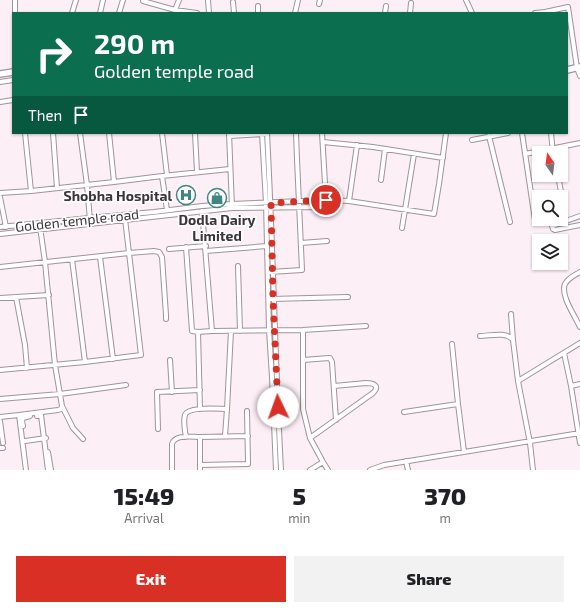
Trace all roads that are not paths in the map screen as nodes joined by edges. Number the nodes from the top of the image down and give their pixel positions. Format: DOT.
graph roads {
  1 [pos="15,0"];
  2 [pos="76,0"];
  3 [pos="103,0"];
  4 [pos="123,0"];
  5 [pos="178,0"];
  6 [pos="208,0"];
  7 [pos="298,0"];
  8 [pos="466,0"];
  9 [pos="143,1"];
  10 [pos="233,2"];
  11 [pos="411,2"];
  12 [pos="258,6"];
  13 [pos="386,6"];
  14 [pos="167,8"];
  15 [pos="175,10"];
  16 [pos="15,12"];
  17 [pos="72,12"];
  18 [pos="100,12"];
  19 [pos="120,12"];
  20 [pos="166,12"];
  21 [pos="190,12"];
  22 [pos="209,12"];
  23 [pos="234,12"];
  24 [pos="258,12"];
  25 [pos="295,12"];
  26 [pos="385,12"];
  27 [pos="410,12"];
  28 [pos="472,12"];
  29 [pos="545,12"];
  30 [pos="578,67"];
  31 [pos="568,70"];
  32 [pos="12,72"];
  33 [pos="0,74"];
  34 [pos="580,76"];
  35 [pos="12,80"];
  36 [pos="0,82"];
  37 [pos="12,100"];
  38 [pos="0,102"];
  39 [pos="26,134"];
  40 [pos="53,134"];
  41 [pos="80,134"];
  42 [pos="109,134"];
  43 [pos="162,134"];
  44 [pos="195,134"];
  45 [pos="229,134"];
  46 [pos="262,134"];
  47 [pos="267,134"];
  48 [pos="296,134"];
  49 [pos="322,134"];
  50 [pos="446,134"];
  51 [pos="502,134"];
  52 [pos="522,134"];
  53 [pos="550,134"];
  54 [pos="489,136"];
  55 [pos="472,140"];
  56 [pos="323,142"];
  57 [pos="580,143"];
  58 [pos="357,145"];
  59 [pos="552,146"];
  60 [pos="568,147"];
  61 [pos="385,149"];
  62 [pos="532,153"];
  63 [pos="414,154"];
  64 [pos="525,154"];
  65 [pos="443,158"];
  66 [pos="230,169"];
  67 [pos="197,172"];
  68 [pos="167,175"];
  69 [pos="162,176"];
  70 [pos="381,180"];
  71 [pos="114,182"];
  72 [pos="87,185"];
  73 [pos="57,188"];
  74 [pos="31,191"];
  75 [pos="0,194"];
  76 [pos="0,197"];
  77 [pos="326,200"];
  78 [pos="532,200"];
  79 [pos="299,201"];
  80 [pos="349,201"];
  81 [pos="268,203"];
  82 [pos="232,206"];
  83 [pos="299,207"];
  84 [pos="327,207"];
  85 [pos="268,208"];
  86 [pos="405,210"];
  87 [pos="202,211"];
  88 [pos="163,213"];
  89 [pos="154,214"];
  90 [pos="125,215"];
  91 [pos="580,216"];
  92 [pos="89,218"];
  93 [pos="125,220"];
  94 [pos="510,222"];
  95 [pos="40,224"];
  96 [pos="90,224"];
  97 [pos="580,225"];
  98 [pos="0,227"];
  99 [pos="6,227"];
  100 [pos="402,228"];
  101 [pos="40,229"];
  102 [pos="0,234"];
  103 [pos="327,240"];
  104 [pos="301,243"];
  105 [pos="267,246"];
  106 [pos="186,247"];
  107 [pos="206,248"];
  108 [pos="169,249"];
  109 [pos="129,253"];
  110 [pos="100,257"];
  111 [pos="72,259"];
  112 [pos="45,262"];
  113 [pos="238,266"];
  114 [pos="0,267"];
  115 [pos="270,272"];
  116 [pos="580,272"];
  117 [pos="49,295"];
  118 [pos="16,297"];
  119 [pos="348,297"];
  120 [pos="0,298"];
  121 [pos="271,299"];
  122 [pos="511,314"];
  123 [pos="166,319"];
  124 [pos="366,326"];
  125 [pos="580,327"];
  126 [pos="240,330"];
  127 [pos="269,330"];
  128 [pos="275,330"];
  129 [pos="303,330"];
  130 [pos="212,331"];
  131 [pos="231,331"];
  132 [pos="198,332"];
  133 [pos="480,336"];
  134 [pos="513,340"];
  135 [pos="580,343"];
  136 [pos="452,344"];
  137 [pos="564,353"];
  138 [pos="113,359"];
  139 [pos="170,360"];
  140 [pos="303,360"];
  141 [pos="85,362"];
  142 [pos="55,365"];
  143 [pos="27,368"];
  144 [pos="0,370"];
  145 [pos="518,381"];
  146 [pos="580,384"];
  147 [pos="126,385"];
  148 [pos="334,386"];
  149 [pos="571,386"];
  150 [pos="200,390"];
  151 [pos="172,392"];
  152 [pos="60,394"];
  153 [pos="0,399"];
  154 [pos="458,404"];
  155 [pos="62,406"];
  156 [pos="200,409"];
  157 [pos="227,409"];
  158 [pos="247,411"];
  159 [pos="404,412"];
  160 [pos="42,414"];
  161 [pos="19,415"];
  162 [pos="0,417"];
  163 [pos="336,420"];
  164 [pos="0,421"];
  165 [pos="158,429"];
  166 [pos="579,433"];
  167 [pos="225,436"];
  168 [pos="248,436"];
  169 [pos="186,437"];
  170 [pos="200,437"];
  171 [pos="45,438"];
  172 [pos="310,438"];
  173 [pos="83,439"];
  174 [pos="25,441"];
  175 [pos="530,441"];
  176 [pos="580,443"];
  177 [pos="2,446"];
  178 [pos="464,452"];
  179 [pos="406,461"];
  180 [pos="48,462"];
  181 [pos="323,462"];
  182 [pos="200,468"];
  183 [pos="28,470"];
  184 [pos="48,470"];
  185 [pos="51,470"];
  186 [pos="172,470"];
  187 [pos="276,470"];
  188 [pos="281,470"];
  189 [pos="310,470"];
  190 [pos="328,470"];
  191 [pos="370,470"];
  192 [pos="408,470"];
  193 [pos="533,470"];
  1 -- 16 [label="street"];
  2 -- 17 [label="street"];
  3 -- 18 [label="street"];
  4 -- 19 [label="street"];
  5 -- 15 [label="street"];
  6 -- 22 [label="street"];
  7 -- 25 [label="street"];
  8 -- 28 [label="street"];
  9 -- 14 [label="street"];
  10 -- 23 [label="street"];
  11 -- 27 [label="street"];
  12 -- 24 [label="street"];
  13 -- 26 [label="street"];
  14 -- 15 [label="street"];
  14 -- 20 [label="street"];
  15 -- 21 [label="street"];
  29 -- 30 [label="street"];
  30 -- 31 [label="street"];
  30 -- 34 [label="street"];
  32 -- 33 [label="street"];
  35 -- 36 [label="street"];
  37 -- 38 [label="street"];
  39 -- 74 [label="street"];
  40 -- 73 [label="street"];
  41 -- 72 [label="street"];
  42 -- 71 [label="street"];
  43 -- 68 [label="street"];
  44 -- 67 [label="street"];
  45 -- 46 [label="street"];
  45 -- 66 [label="street"];
  46 -- 47 [label="street"];
  46 -- 81 [label="street"];
  47 -- 81 [label="street"];
  48 -- 79 [label="street"];
  49 -- 56 [label="street"];
  50 -- 65 [label="street"];
  51 -- 54 [label="street"];
  52 -- 64 [label="street"];
  53 -- 59 [label="street"];
  54 -- 55 [label="street"];
  54 -- 94 [label="street"];
  56 -- 58 [label="street"];
  56 -- 77 [label="street"];
  57 -- 60 [label="street"];
  58 -- 61 [label="street"];
  58 -- 80 [label="street"];
  61 -- 63 [label="street"];
  61 -- 70 [label="street"];
  62 -- 64 [label="street"];
  63 -- 65 [label="street"];
  63 -- 86 [label="street"];
  64 -- 78 [label="street"];
  65 -- 86 [label="street, Golden temple road"];
  66 -- 67 [label="street"];
  66 -- 82 [label="street"];
  67 -- 68 [label="street"];
  68 -- 69 [label="street"];
  69 -- 71 [label="street"];
  69 -- 88 [label="street"];
  71 -- 72 [label="street"];
  72 -- 73 [label="street"];
  72 -- 92 [label="street"];
  73 -- 74 [label="street"];
  74 -- 75 [label="street"];
  76 -- 99 [label="street"];
  77 -- 79 [label="street, Golden temple road"];
  77 -- 80 [label="street, Golden temple road"];
  79 -- 81 [label="street, Golden temple road"];
  79 -- 83 [label="street"];
  80 -- 86 [label="street, Golden temple road"];
  81 -- 82 [label="street, Golden temple road"];
  81 -- 85 [label="street"];
  82 -- 85 [label="street, Golden temple road"];
  82 -- 87 [label="street, Golden temple road"];
  82 -- 88 [label="street, Golden temple road"];
  83 -- 84 [label="street, Golden temple road"];
  83 -- 85 [label="street, Golden temple road"];
  83 -- 104 [label="street"];
  85 -- 105 [label="street"];
  85 -- 115 [label="street"];
  86 -- 100 [label="street"];
  87 -- 88 [label="street, Golden temple road"];
  87 -- 107 [label="street"];
  88 -- 89 [label="street, Golden temple road"];
  89 -- 90 [label="street, Golden temple road"];
  89 -- 93 [label="street, Golden temple road"];
  90 -- 92 [label="street, Golden temple road"];
  90 -- 93 [label="street"];
  91 -- 97 [label="street"];
  92 -- 95 [label="street, Golden temple road"];
  92 -- 96 [label="street"];
  93 -- 96 [label="street, Golden temple road"];
  93 -- 109 [label="street"];
  95 -- 99 [label="street, Golden temple road"];
  95 -- 101 [label="street"];
  96 -- 101 [label="street, Golden temple road"];
  98 -- 99 [label="street, Golden temple road"];
  101 -- 102 [label="street, Golden temple road"];
  101 -- 112 [label="street"];
  103 -- 104 [label="street"];
  104 -- 115 [label="street"];
  105 -- 107 [label="street"];
  105 -- 115 [label="street"];
  106 -- 107 [label="street"];
  106 -- 108 [label="street"];
  106 -- 132 [label="street"];
  107 -- 130 [label="street"];
  109 -- 110 [label="street"];
  109 -- 123 [label="street"];
  109 -- 138 [label="street"];
  110 -- 111 [label="street"];
  110 -- 138 [label="street"];
  111 -- 112 [label="street"];
  111 -- 141 [label="street"];
  112 -- 114 [label="street"];
  112 -- 117 [label="street"];
  113 -- 126 [label="street"];
  115 -- 121 [label="street"];
  116 -- 125 [label="street"];
  117 -- 118 [label="street"];
  117 -- 142 [label="street"];
  118 -- 120 [label="street"];
  118 -- 143 [label="street"];
  119 -- 121 [label="street"];
  121 -- 127 [label="street"];
  121 -- 128 [label="street"];
  122 -- 134 [label="street"];
  124 -- 129 [label="street"];
  126 -- 127 [label="street"];
  126 -- 131 [label="street"];
  127 -- 128 [label="street"];
  127 -- 187 [label="street"];
  128 -- 129 [label="street"];
  128 -- 188 [label="street"];
  129 -- 140 [label="street"];
  130 -- 131 [label="street"];
  130 -- 132 [label="street"];
  131 -- 157 [label="street"];
  132 -- 150 [label="street"];
  133 -- 134 [label="street"];
  134 -- 145 [label="street"];
  135 -- 137 [label="street"];
  136 -- 154 [label="street"];
  137 -- 145 [label="street"];
  137 -- 149 [label="street"];
  138 -- 141 [label="street"];
  139 -- 151 [label="street"];
  140 -- 148 [label="street"];
  140 -- 172 [label="street"];
  141 -- 142 [label="street"];
  142 -- 143 [label="street"];
  142 -- 152 [label="street"];
  143 -- 144 [label="street"];
  145 -- 175 [label="street"];
  146 -- 149 [label="street"];
  147 -- 152 [label="street"];
  148 -- 163 [label="street"];
  148 -- 163 [label="street"];
  149 -- 166 [label="street"];
  150 -- 151 [label="street"];
  150 -- 156 [label="street"];
  151 -- 165 [label="street"];
  152 -- 153 [label="street"];
  152 -- 155 [label="street"];
  154 -- 159 [label="street"];
  154 -- 178 [label="street"];
  155 -- 160 [label="street"];
  155 -- 173 [label="street"];
  156 -- 157 [label="street"];
  156 -- 169 [label="street"];
  157 -- 167 [label="street"];
  158 -- 168 [label="street"];
  160 -- 161 [label="street"];
  160 -- 171 [label="street"];
  160 -- 174 [label="street"];
  161 -- 162 [label="street"];
  161 -- 183 [label="street"];
  163 -- 172 [label="street"];
  164 -- 177 [label="street"];
  166 -- 175 [label="street"];
  166 -- 176 [label="street"];
  167 -- 168 [label="street"];
  167 -- 170 [label="street"];
  168 -- 182 [label="street"];
  169 -- 170 [label="street"];
  169 -- 186 [label="street"];
  170 -- 182 [label="street"];
  171 -- 174 [label="street"];
  171 -- 180 [label="street"];
  172 -- 181 [label="street"];
  174 -- 183 [label="street"];
  175 -- 178 [label="street"];
  175 -- 193 [label="street"];
  178 -- 179 [label="street"];
  179 -- 191 [label="street"];
  179 -- 192 [label="street"];
  180 -- 184 [label="street"];
  180 -- 185 [label="street"];
  181 -- 189 [label="street"];
  181 -- 190 [label="street"];
}
